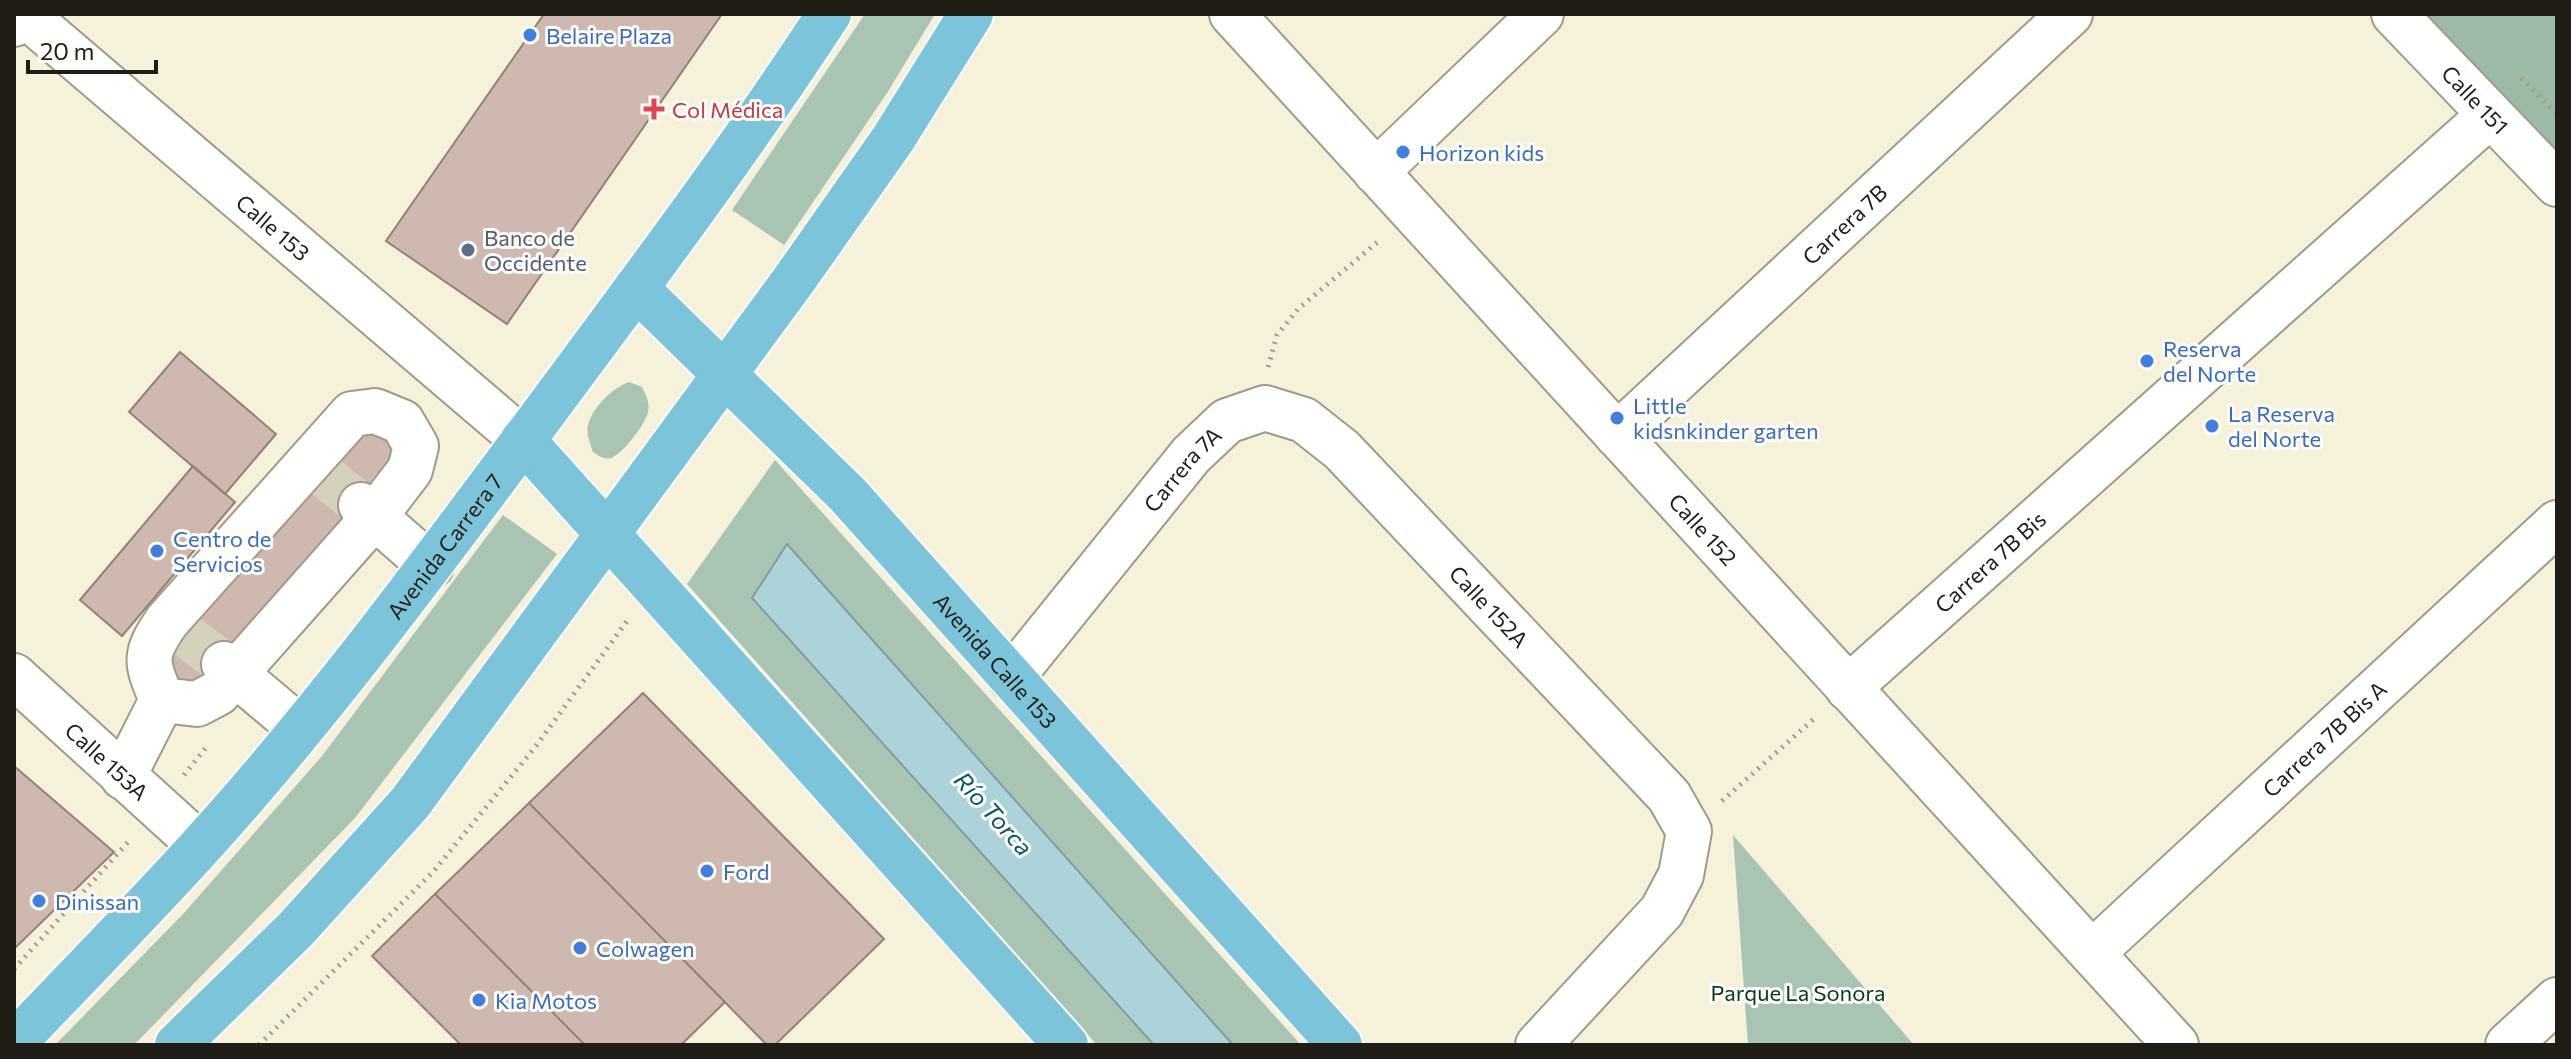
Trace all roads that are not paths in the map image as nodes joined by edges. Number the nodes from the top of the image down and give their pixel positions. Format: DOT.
graph roads {
  1 [pos="24,14"];
  2 [pos="829,14"];
  3 [pos="971,14"];
  4 [pos="1232,14"];
  5 [pos="1541,14"];
  6 [pos="2070,14"];
  7 [pos="2394,14"];
  8 [pos="14,24"];
  9 [pos="14,49"];
  10 [pos="2490,115"];
  11 [pos="1376,172"];
  12 [pos="2557,184"];
  13 [pos="636,288"];
  14 [pos="446,374"];
  15 [pos="726,374"];
  16 [pos="1265,408"];
  17 [pos="402,422"];
  18 [pos="1617,435"];
  19 [pos="523,440"];
  20 [pos="367,511"];
  21 [pos="2557,523"];
  22 [pos="609,535"];
  23 [pos="431,566"];
  24 [pos="229,669"];
  25 [pos="14,676"];
  26 [pos="1011,678"];
  27 [pos="1848,688"];
  28 [pos="162,700"];
  29 [pos="301,729"];
  30 [pos="123,777"];
  31 [pos="201,846"];
  32 [pos="2092,953"];
  33 [pos="2557,1000"];
  34 [pos="14,1043"];
  35 [pos="177,1045"];
  36 [pos="1066,1045"];
  37 [pos="1340,1045"];
  38 [pos="1538,1045"];
  39 [pos="2176,1045"];
  40 [pos="2508,1045"];
  1 -- 8 [label="street"];
  1 -- 9 [label="street"];
  1 -- 14 [label="street, Calle 153"];
  2 -- 13 [label="main road, Avenida Carrera 7"];
  3 -- 15 [label="main road"];
  4 -- 11 [label="street, Calle 152"];
  5 -- 11 [label="street"];
  6 -- 18 [label="street, Carrera 7B"];
  7 -- 10 [label="street, Calle 151"];
  10 -- 12 [label="street, Calle 151"];
  10 -- 27 [label="street, Carrera 7B Bis"];
  11 -- 18 [label="street, Calle 152"];
  13 -- 15 [label="main road, Avenida Calle 153"];
  13 -- 19 [label="main road, Avenida Carrera 7"];
  14 -- 17 [label="street"];
  14 -- 19 [label="street, Calle 153"];
  15 -- 22 [label="main road"];
  15 -- 26 [label="main road, Avenida Calle 153"];
  16 -- 26 [label="street, Carrera 7A"];
  16 -- 38 [label="street, Calle 152A"];
  17 -- 20 [label="street"];
  17 -- 28 [label="street"];
  18 -- 27 [label="street, Calle 152"];
  19 -- 22 [label="main road"];
  19 -- 23 [label="main road, Avenida Carrera 7"];
  20 -- 23 [label="street"];
  20 -- 24 [label="street"];
  21 -- 32 [label="street, Carrera 7B Bis A"];
  22 -- 35 [label="main road"];
  22 -- 36 [label="main road"];
  23 -- 29 [label="main road, Avenida Carrera 7"];
  24 -- 28 [label="street"];
  24 -- 29 [label="street"];
  25 -- 30 [label="street, Calle 153A"];
  26 -- 37 [label="main road, Avenida Calle 153"];
  27 -- 32 [label="street, Calle 152"];
  28 -- 30 [label="street"];
  29 -- 31 [label="main road, Avenida Carrera 7"];
  30 -- 31 [label="street, Calle 153A"];
  31 -- 34 [label="main road, Avenida Carrera 7"];
  32 -- 39 [label="street, Calle 152"];
  33 -- 40 [label="street"];
}
